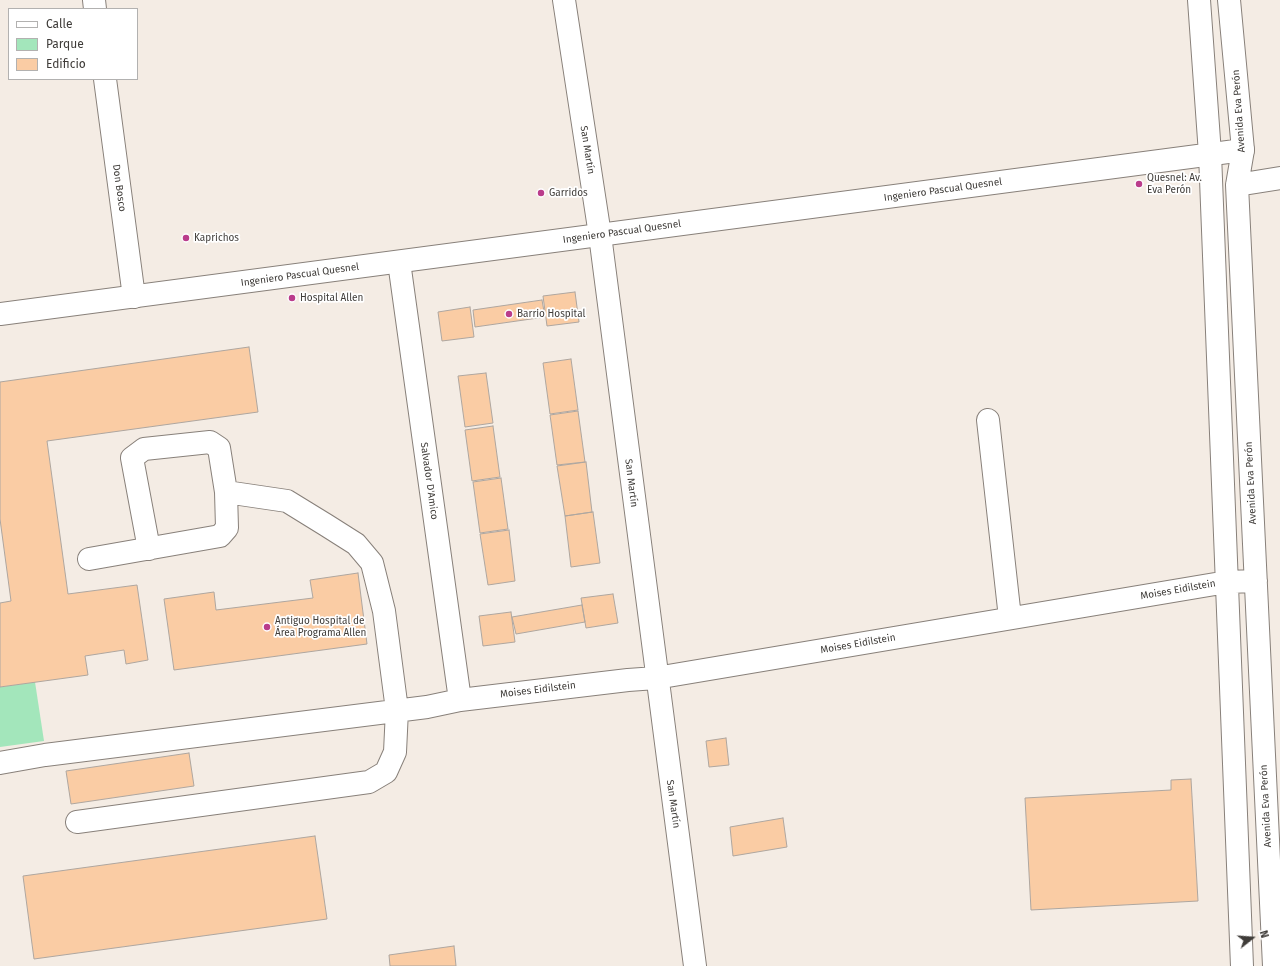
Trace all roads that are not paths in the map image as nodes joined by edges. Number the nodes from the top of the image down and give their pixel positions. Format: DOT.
graph roads {
  1 [pos="564,0"];
  2 [pos="1199,0"];
  3 [pos="1229,0"];
  4 [pos="105,80"];
  5 [pos="1243,150"];
  6 [pos="1210,154"];
  7 [pos="1280,178"];
  8 [pos="1237,185"];
  9 [pos="600,235"];
  10 [pos="399,262"];
  11 [pos="134,297"];
  12 [pos="0,314"];
  13 [pos="988,420"];
  14 [pos="226,492"];
  15 [pos="149,548"];
  16 [pos="89,559"];
  17 [pos="1256,581"];
  18 [pos="1227,582"];
  19 [pos="1010,618"];
  20 [pos="656,678"];
  21 [pos="460,700"];
  22 [pos="397,710"];
  23 [pos="1272,743"];
  24 [pos="0,763"];
  25 [pos="77,822"];
  26 [pos="695,966"];
  27 [pos="1242,966"];
  28 [pos="1274,966"];
  1 -- 9 [label="street, San Martín"];
  2 -- 6 [label="street"];
  3 -- 5 [label="street, Avenida Eva Perón"];
  4 -- 11 [label="street, Don Bosco"];
  5 -- 6 [label="street, Ingeniero Pascual Quesnel"];
  5 -- 8 [label="street, Avenida Eva Perón"];
  6 -- 9 [label="street, Ingeniero Pascual Quesnel"];
  6 -- 18 [label="street"];
  7 -- 8 [label="street"];
  8 -- 17 [label="street, Avenida Eva Perón"];
  9 -- 10 [label="street, Ingeniero Pascual Quesnel"];
  9 -- 20 [label="street, San Martín"];
  10 -- 11 [label="street, Ingeniero Pascual Quesnel"];
  10 -- 21 [label="street, Salvador D'Amico"];
  11 -- 12 [label="street, Ingeniero Pascual Quesnel"];
  13 -- 19 [label="street"];
  14 -- 15 [label="street"];
  14 -- 15 [label="street"];
  14 -- 22 [label="street"];
  15 -- 16 [label="street"];
  17 -- 18 [label="street, Moises Eidilstein"];
  17 -- 23 [label="street, Avenida Eva Perón"];
  18 -- 19 [label="street, Moises Eidilstein"];
  18 -- 27 [label="street"];
  19 -- 20 [label="street, Moises Eidilstein"];
  20 -- 21 [label="street, Moises Eidilstein"];
  20 -- 26 [label="street, San Martín"];
  21 -- 22 [label="street, Moises Eidilstein"];
  22 -- 24 [label="street, Moises Eidilstein"];
  22 -- 25 [label="street"];
  23 -- 28 [label="street, Avenida Eva Perón"];
}
